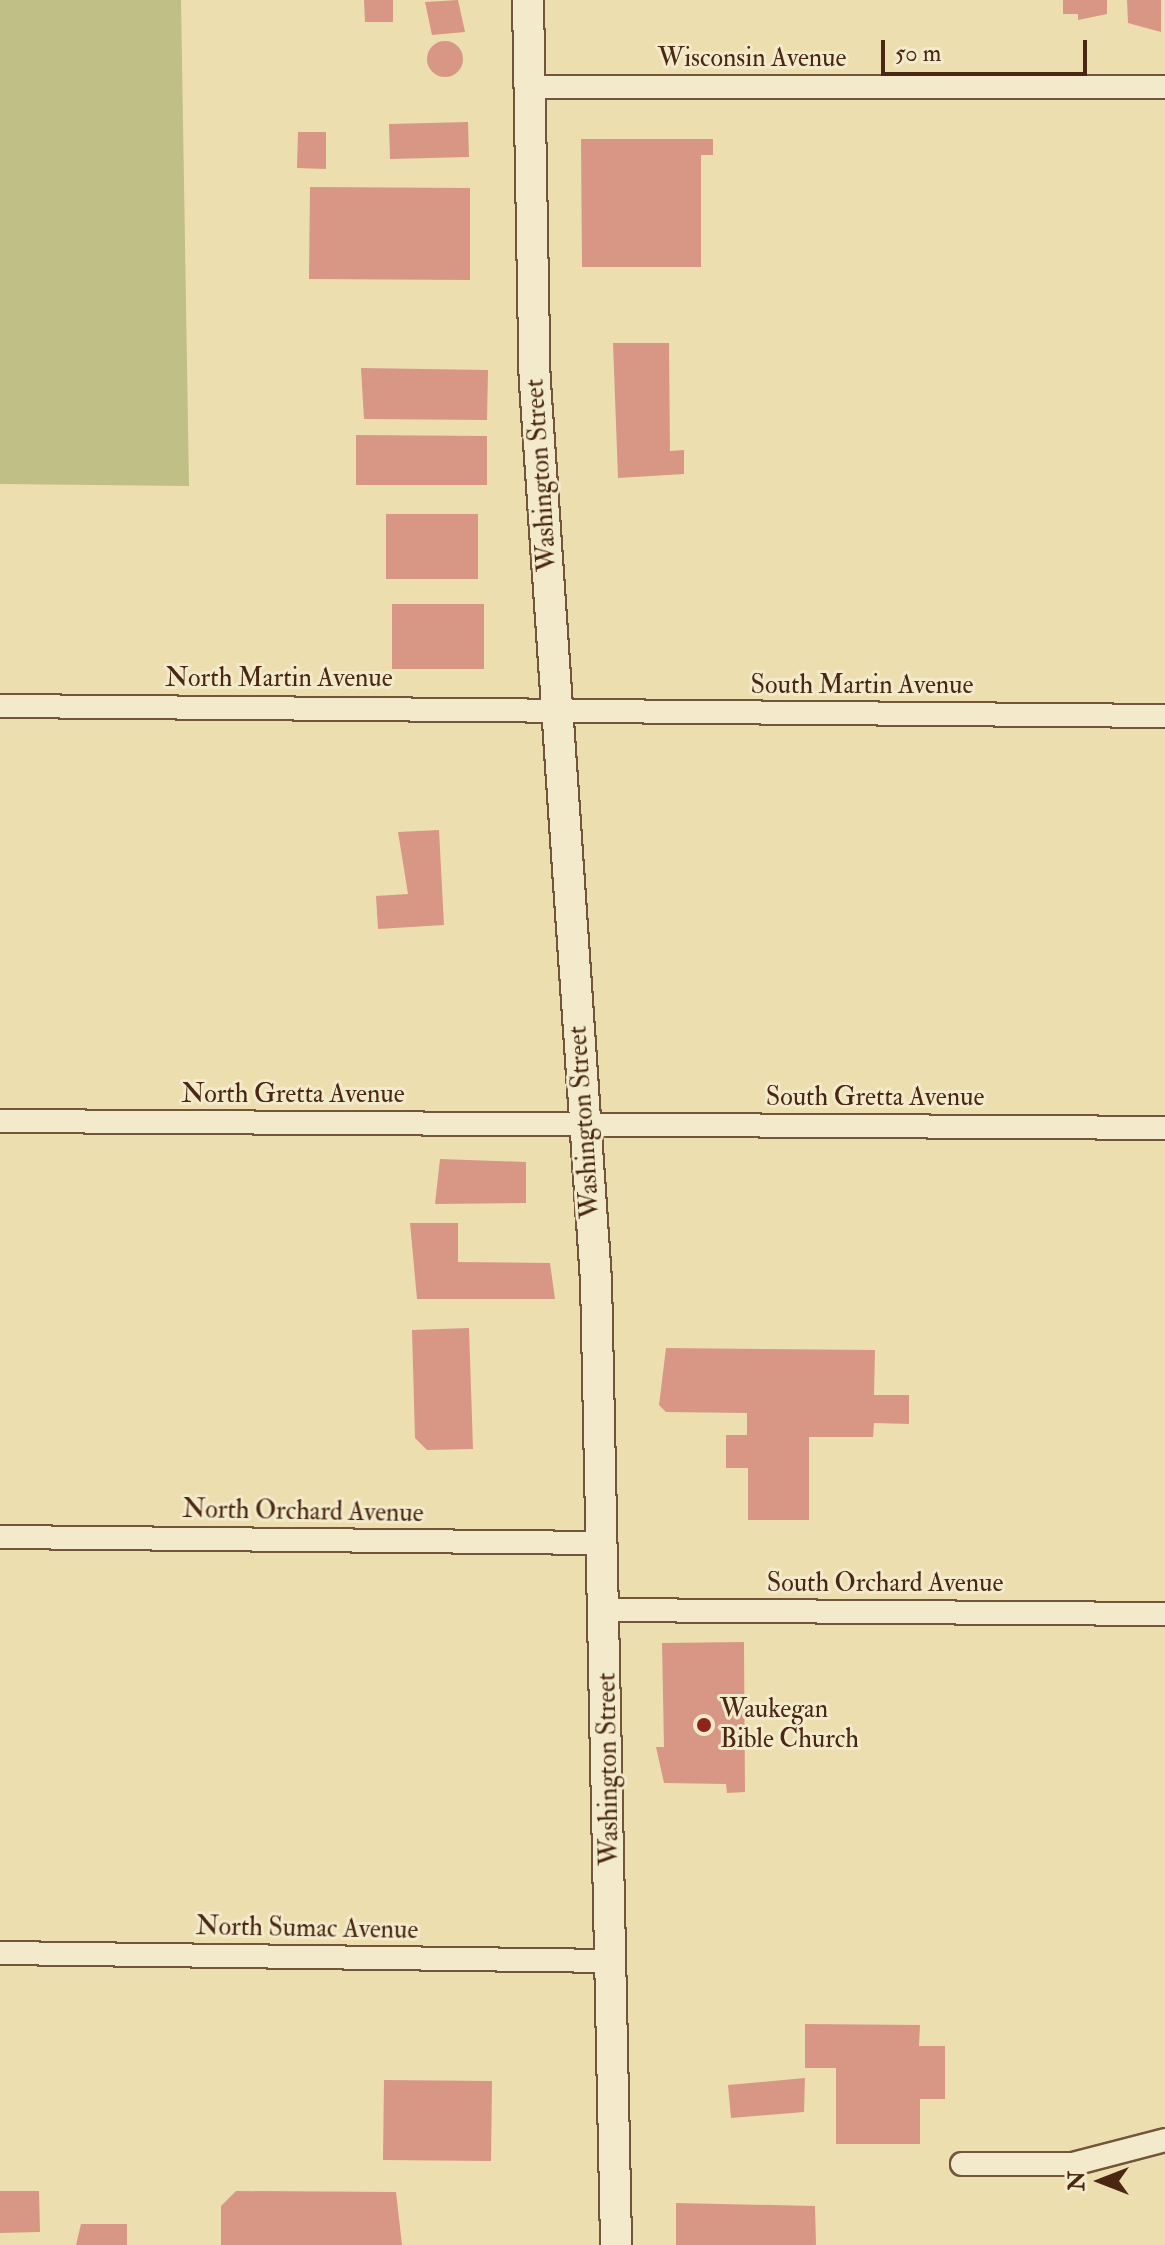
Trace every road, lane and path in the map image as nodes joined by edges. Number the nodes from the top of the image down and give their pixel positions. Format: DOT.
graph roads {
  1 [pos="528,0"];
  2 [pos="530,87"];
  3 [pos="1165,87"];
  4 [pos="0,706"];
  5 [pos="558,712"];
  6 [pos="1165,716"];
  7 [pos="0,1121"];
  8 [pos="585,1124"];
  9 [pos="1165,1128"];
  10 [pos="0,1537"];
  11 [pos="605,1543"];
  12 [pos="605,1610"];
  13 [pos="1165,1614"];
  14 [pos="0,1953"];
  15 [pos="614,1961"];
  16 [pos="1165,2140"];
  17 [pos="962,2164"];
  18 [pos="616,2245"];
  1 -- 2 [label="main road, Washington Street"];
  2 -- 3 [label="street, Wisconsin Avenue"];
  2 -- 5 [label="main road, Washington Street"];
  4 -- 5 [label="street, North Martin Avenue"];
  5 -- 6 [label="street, South Martin Avenue"];
  5 -- 8 [label="main road, Washington Street"];
  7 -- 8 [label="street, North Gretta Avenue"];
  8 -- 9 [label="street, South Gretta Avenue"];
  8 -- 11 [label="main road, Washington Street"];
  10 -- 11 [label="street, North Orchard Avenue"];
  11 -- 12 [label="main road, Washington Street"];
  12 -- 13 [label="street, South Orchard Avenue"];
  12 -- 15 [label="main road, Washington Street"];
  14 -- 15 [label="street, North Sumac Avenue"];
  15 -- 18 [label="main road, Washington Street"];
  16 -- 17 [label="street"];
}
